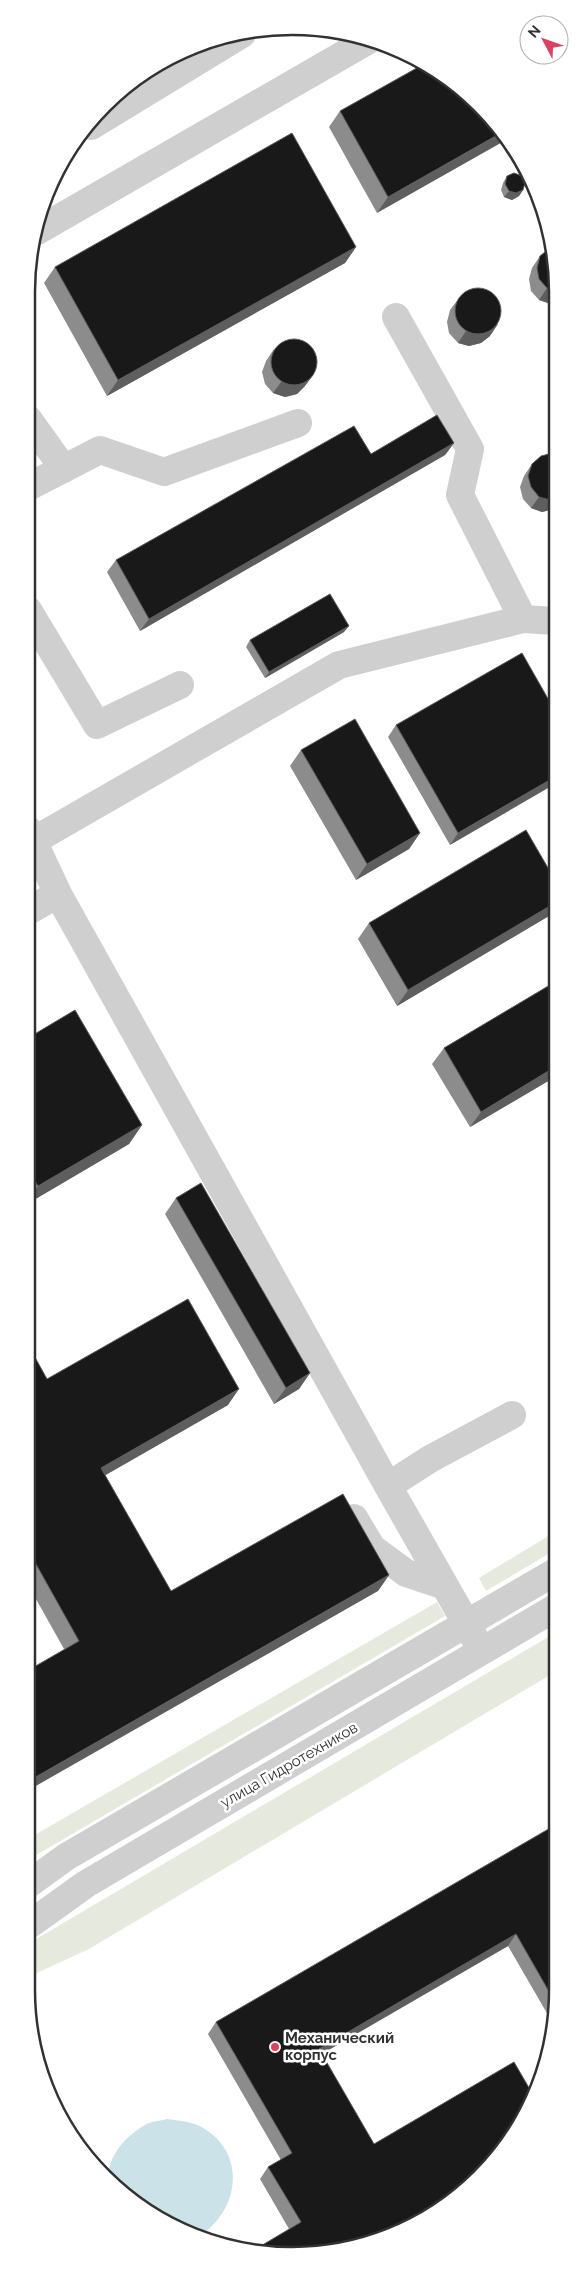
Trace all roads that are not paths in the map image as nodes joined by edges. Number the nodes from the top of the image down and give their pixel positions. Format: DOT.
graph roads {
  1 [pos="226,44"];
  2 [pos="361,45"];
  3 [pos="102,119"];
  4 [pos="43,228"];
  5 [pos="396,316"];
  6 [pos="298,423"];
  7 [pos="35,429"];
  8 [pos="64,468"];
  9 [pos="35,483"];
  10 [pos="523,619"];
  11 [pos="549,621"];
  12 [pos="35,622"];
  13 [pos="180,685"];
  14 [pos="35,833"];
  15 [pos="35,844"];
  16 [pos="58,894"];
  17 [pos="35,907"];
  18 [pos="512,1415"];
  19 [pos="388,1486"];
  20 [pos="345,1502"];
  21 [pos="549,1576"];
  22 [pos="445,1586"];
  23 [pos="549,1612"];
  24 [pos="467,1624"];
  25 [pos="482,1651"];
  26 [pos="35,1880"];
  27 [pos="35,1920"];
  1 -- 3 [label="street"];
  2 -- 4 [label="street"];
  5 -- 10 [label="street"];
  6 -- 8 [label="street"];
  7 -- 8 [label="street"];
  8 -- 9 [label="street"];
  10 -- 11 [label="street"];
  10 -- 14 [label="street"];
  12 -- 13 [label="street"];
  15 -- 16 [label="street"];
  16 -- 17 [label="street"];
  16 -- 19 [label="street"];
  18 -- 19 [label="street"];
  19 -- 22 [label="street"];
  20 -- 22 [label="street"];
  21 -- 24 [label="street"];
  22 -- 24 [label="street"];
  23 -- 25 [label="street, улица Гидротехников"];
  24 -- 25 [label="street"];
  24 -- 26 [label="street"];
  25 -- 27 [label="street, улица Гидротехников"];
}
